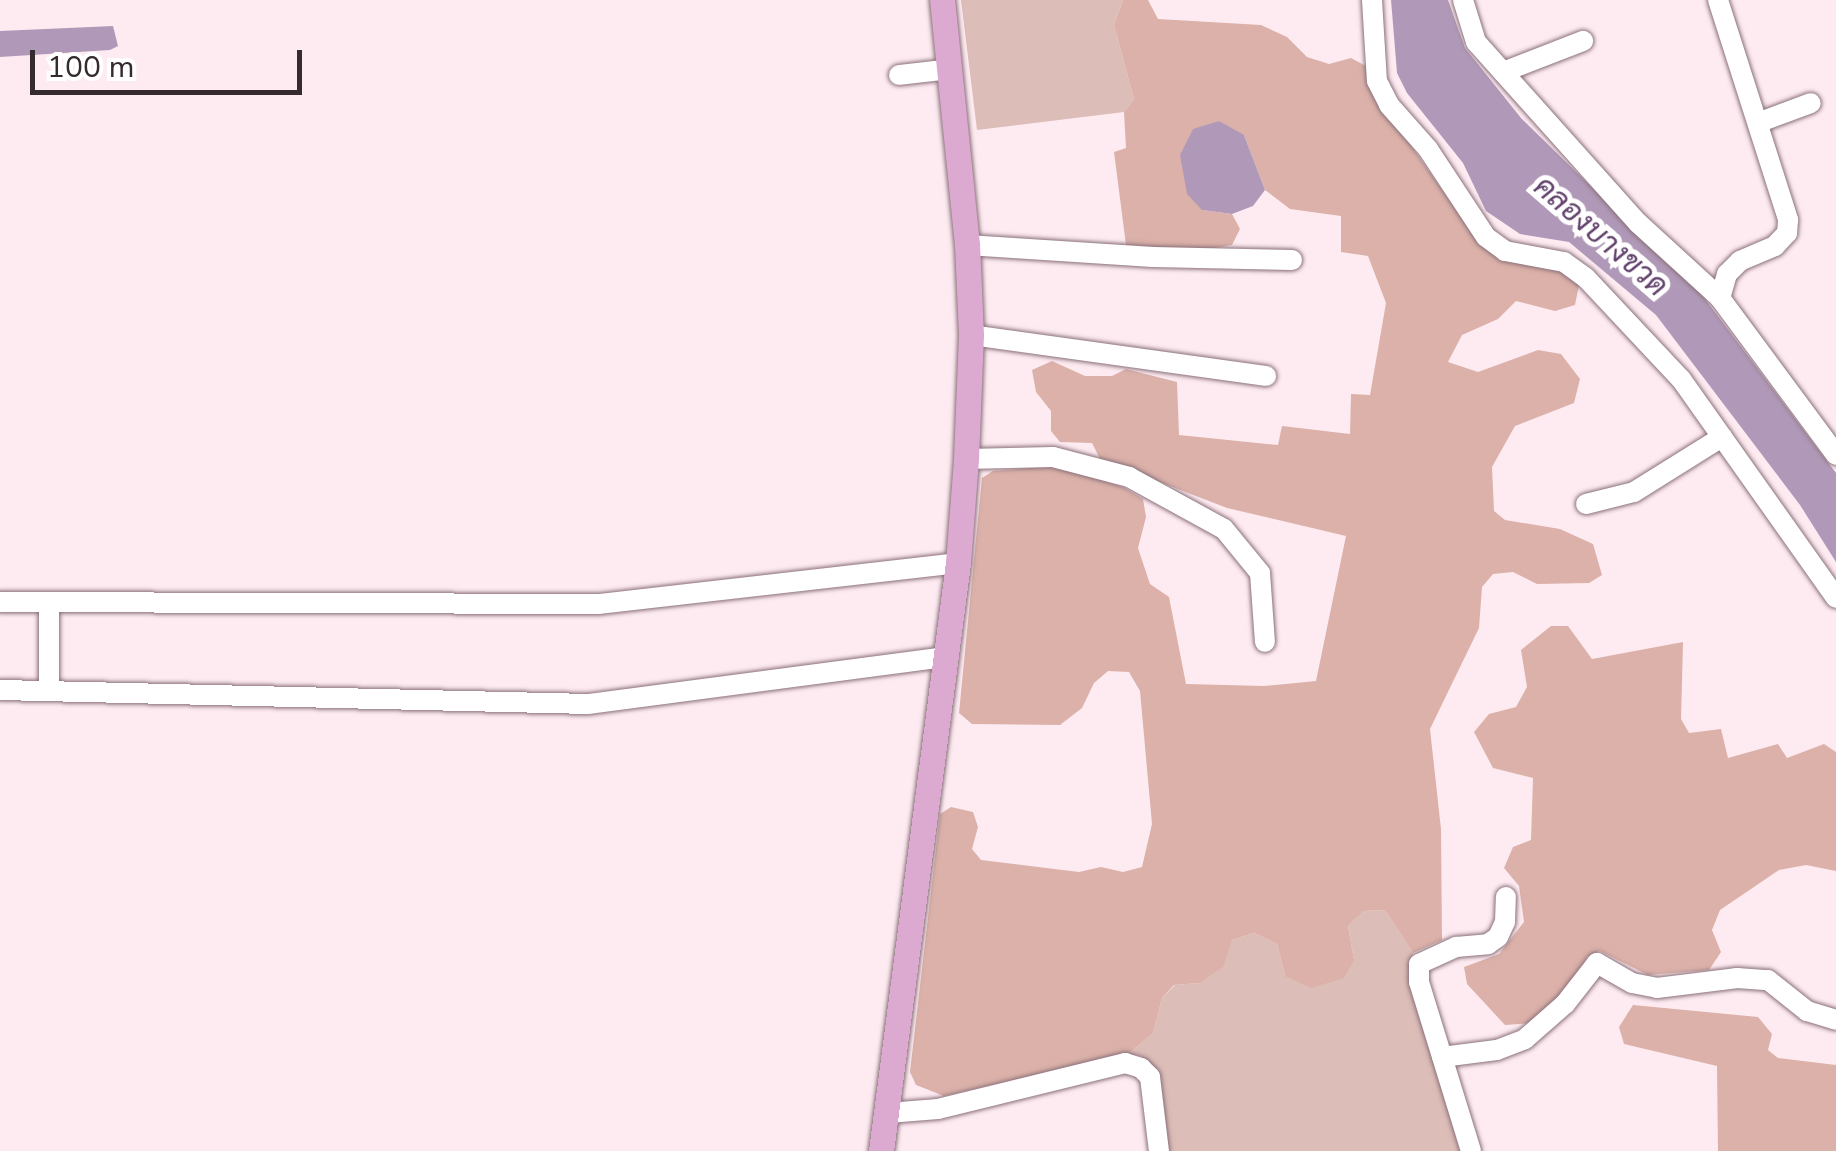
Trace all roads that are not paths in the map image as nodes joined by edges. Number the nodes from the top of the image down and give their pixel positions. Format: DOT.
graph roads {
  1 [pos="942,0"];
  2 [pos="1372,0"];
  3 [pos="1462,0"];
  4 [pos="1718,0"];
  5 [pos="1583,41"];
  6 [pos="951,69"];
  7 [pos="1502,72"];
  8 [pos="899,76"];
  9 [pos="1811,103"];
  10 [pos="1760,122"];
  11 [pos="967,246"];
  12 [pos="1292,260"];
  13 [pos="1720,298"];
  14 [pos="971,335"];
  15 [pos="1266,376"];
  16 [pos="1722,437"];
  17 [pos="1836,455"];
  18 [pos="966,459"];
  19 [pos="1586,504"];
  20 [pos="958,563"];
  21 [pos="1836,598"];
  22 [pos="0,602"];
  23 [pos="50,602"];
  24 [pos="1265,642"];
  25 [pos="946,658"];
  26 [pos="0,690"];
  27 [pos="48,691"];
  28 [pos="1506,897"];
  29 [pos="1836,1020"];
  30 [pos="1442,1056"];
  31 [pos="888,1113"];
  32 [pos="881,1151"];
  33 [pos="1160,1151"];
  34 [pos="1471,1151"];
  1 -- 6 [label="main road"];
  2 -- 16 [label="street"];
  3 -- 7 [label="street"];
  4 -- 10 [label="street"];
  5 -- 7 [label="street"];
  6 -- 8 [label="street"];
  6 -- 11 [label="main road"];
  7 -- 13 [label="street"];
  9 -- 10 [label="street"];
  10 -- 13 [label="street"];
  11 -- 12 [label="street"];
  11 -- 14 [label="main road"];
  13 -- 17 [label="street"];
  14 -- 15 [label="street"];
  14 -- 18 [label="main road"];
  16 -- 19 [label="street"];
  16 -- 21 [label="street"];
  18 -- 20 [label="main road"];
  18 -- 24 [label="street"];
  20 -- 23 [label="street"];
  20 -- 25 [label="main road"];
  22 -- 23 [label="street"];
  23 -- 27 [label="street"];
  25 -- 27 [label="street"];
  25 -- 31 [label="main road"];
  26 -- 27 [label="street"];
  28 -- 30 [label="street"];
  29 -- 30 [label="street"];
  30 -- 34 [label="street"];
  31 -- 32 [label="main road"];
  31 -- 33 [label="street"];
}
